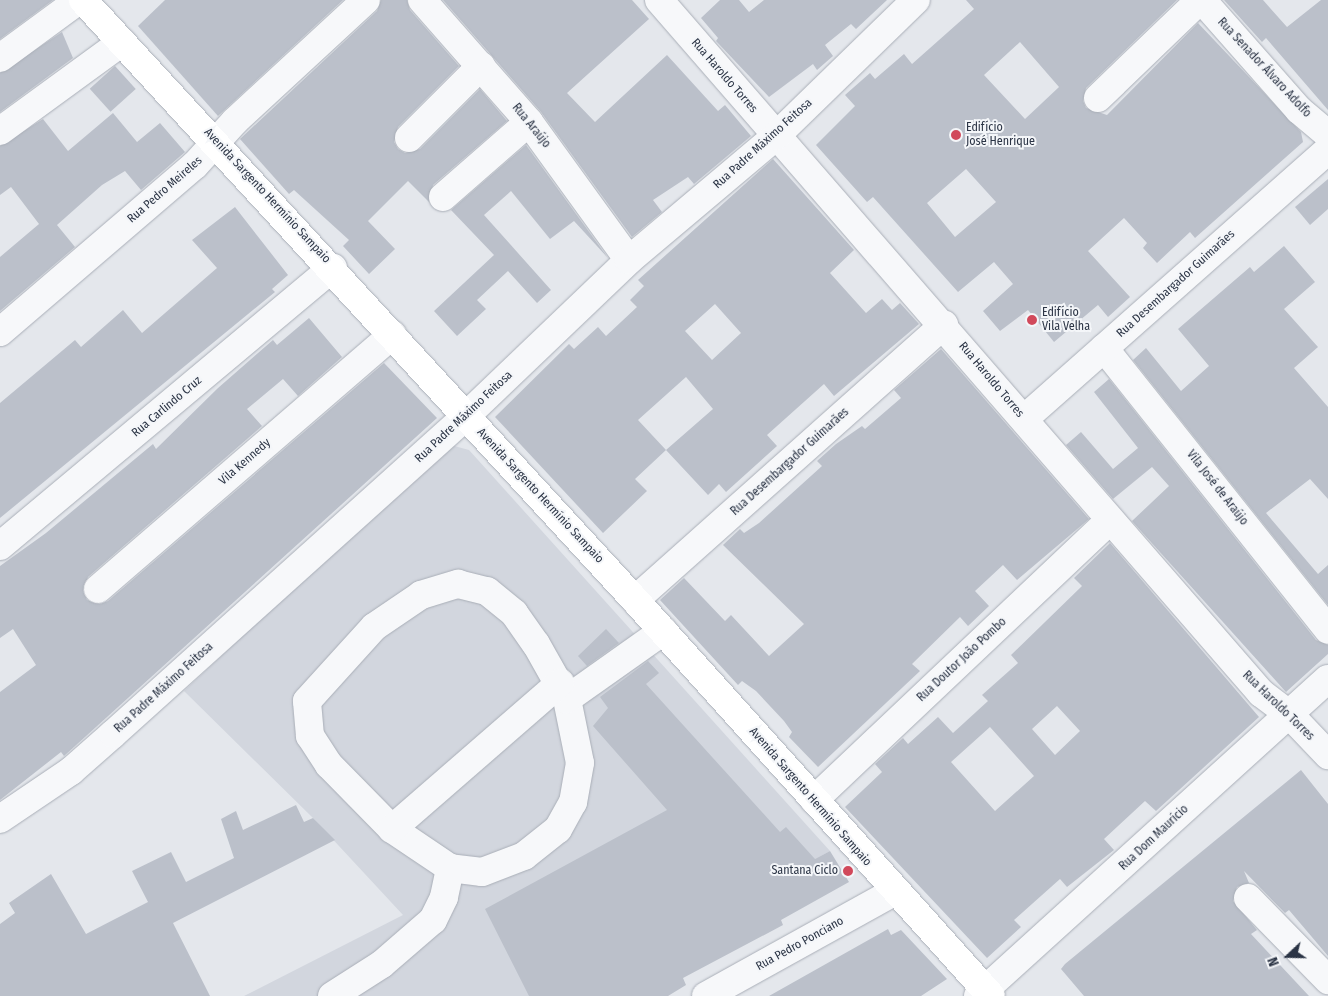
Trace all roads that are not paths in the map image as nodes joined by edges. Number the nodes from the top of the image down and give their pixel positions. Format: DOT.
graph roads {
  1 [pos="81,0"];
  2 [pos="422,0"];
  3 [pos="659,0"];
  4 [pos="916,0"];
  5 [pos="1201,0"];
  6 [pos="359,2"];
  7 [pos="122,42"];
  8 [pos="0,58"];
  9 [pos="481,66"];
  10 [pos="1098,98"];
  11 [pos="529,122"];
  12 [pos="0,131"];
  13 [pos="1328,134"];
  14 [pos="776,136"];
  15 [pos="408,138"];
  16 [pos="217,142"];
  17 [pos="1328,150"];
  18 [pos="443,197"];
  19 [pos="629,260"];
  20 [pos="333,268"];
  21 [pos="944,325"];
  22 [pos="0,332"];
  23 [pos="392,335"];
  24 [pos="1104,348"];
  25 [pos="466,416"];
  26 [pos="1024,419"];
  27 [pos="1109,521"];
  28 [pos="0,546"];
  29 [pos="98,589"];
  30 [pos="635,600"];
  31 [pos="1328,630"];
  32 [pos="663,632"];
  33 [pos="1328,679"];
  34 [pos="563,691"];
  35 [pos="1289,714"];
  36 [pos="1328,755"];
  37 [pos="814,800"];
  38 [pos="0,819"];
  39 [pos="392,829"];
  40 [pos="450,868"];
  41 [pos="894,892"];
  42 [pos="1248,898"];
  43 [pos="1328,980"];
  44 [pos="986,994"];
  45 [pos="332,996"];
  46 [pos="706,996"];
  1 -- 7 [label="main road, Avenida Sargento Hermínio Sampaio"];
  1 -- 8 [label="street"];
  2 -- 9 [label="street, Rua Araújo"];
  3 -- 14 [label="street, Rua Haroldo Torres"];
  4 -- 14 [label="street, Rua Padre Máximo Feitosa"];
  5 -- 10 [label="street"];
  5 -- 13 [label="street, Rua Senador Álvaro Adolfo"];
  6 -- 16 [label="street, Rua Pedro Meireles"];
  7 -- 12 [label="street"];
  7 -- 16 [label="main road, Avenida Sargento Hermínio Sampaio"];
  9 -- 11 [label="street, Rua Araújo"];
  9 -- 15 [label="street"];
  11 -- 18 [label="street"];
  11 -- 19 [label="street, Rua Araújo"];
  14 -- 19 [label="street, Rua Padre Máximo Feitosa"];
  14 -- 21 [label="street, Rua Haroldo Torres"];
  16 -- 20 [label="main road, Avenida Sargento Hermínio Sampaio"];
  16 -- 22 [label="street, Rua Pedro Meireles"];
  17 -- 24 [label="street, Rua Desembargador Guimarães"];
  19 -- 25 [label="street, Rua Padre Máximo Feitosa"];
  20 -- 23 [label="main road, Avenida Sargento Hermínio Sampaio"];
  20 -- 28 [label="street, Rua Carlindo Cruz"];
  21 -- 26 [label="street, Rua Haroldo Torres"];
  21 -- 30 [label="street, Rua Desembargador Guimarães"];
  23 -- 25 [label="main road, Avenida Sargento Hermínio Sampaio"];
  23 -- 29 [label="street, Vila Kennedy"];
  24 -- 26 [label="street, Rua Desembargador Guimarães"];
  24 -- 31 [label="street, Vila José de Araújo"];
  25 -- 30 [label="main road, Avenida Sargento Hermínio Sampaio"];
  25 -- 38 [label="street, Rua Padre Máximo Feitosa"];
  26 -- 27 [label="street, Rua Haroldo Torres"];
  27 -- 35 [label="street, Rua Haroldo Torres"];
  27 -- 37 [label="street, Rua Doutor João Pombo"];
  30 -- 32 [label="main road, Avenida Sargento Hermínio Sampaio"];
  32 -- 34 [label="street"];
  32 -- 37 [label="main road, Avenida Sargento Hermínio Sampaio"];
  33 -- 35 [label="street, Rua Dom Maurício"];
  34 -- 39 [label="street"];
  34 -- 39 [label="street"];
  34 -- 40 [label="street"];
  35 -- 36 [label="street, Rua Haroldo Torres"];
  35 -- 44 [label="street, Rua Dom Maurício"];
  37 -- 41 [label="main road, Avenida Sargento Hermínio Sampaio"];
  39 -- 40 [label="street"];
  40 -- 45 [label="street"];
  41 -- 44 [label="main road, Avenida Sargento Hermínio Sampaio"];
  41 -- 46 [label="street, Rua Pedro Ponciano"];
  42 -- 43 [label="street"];
}
